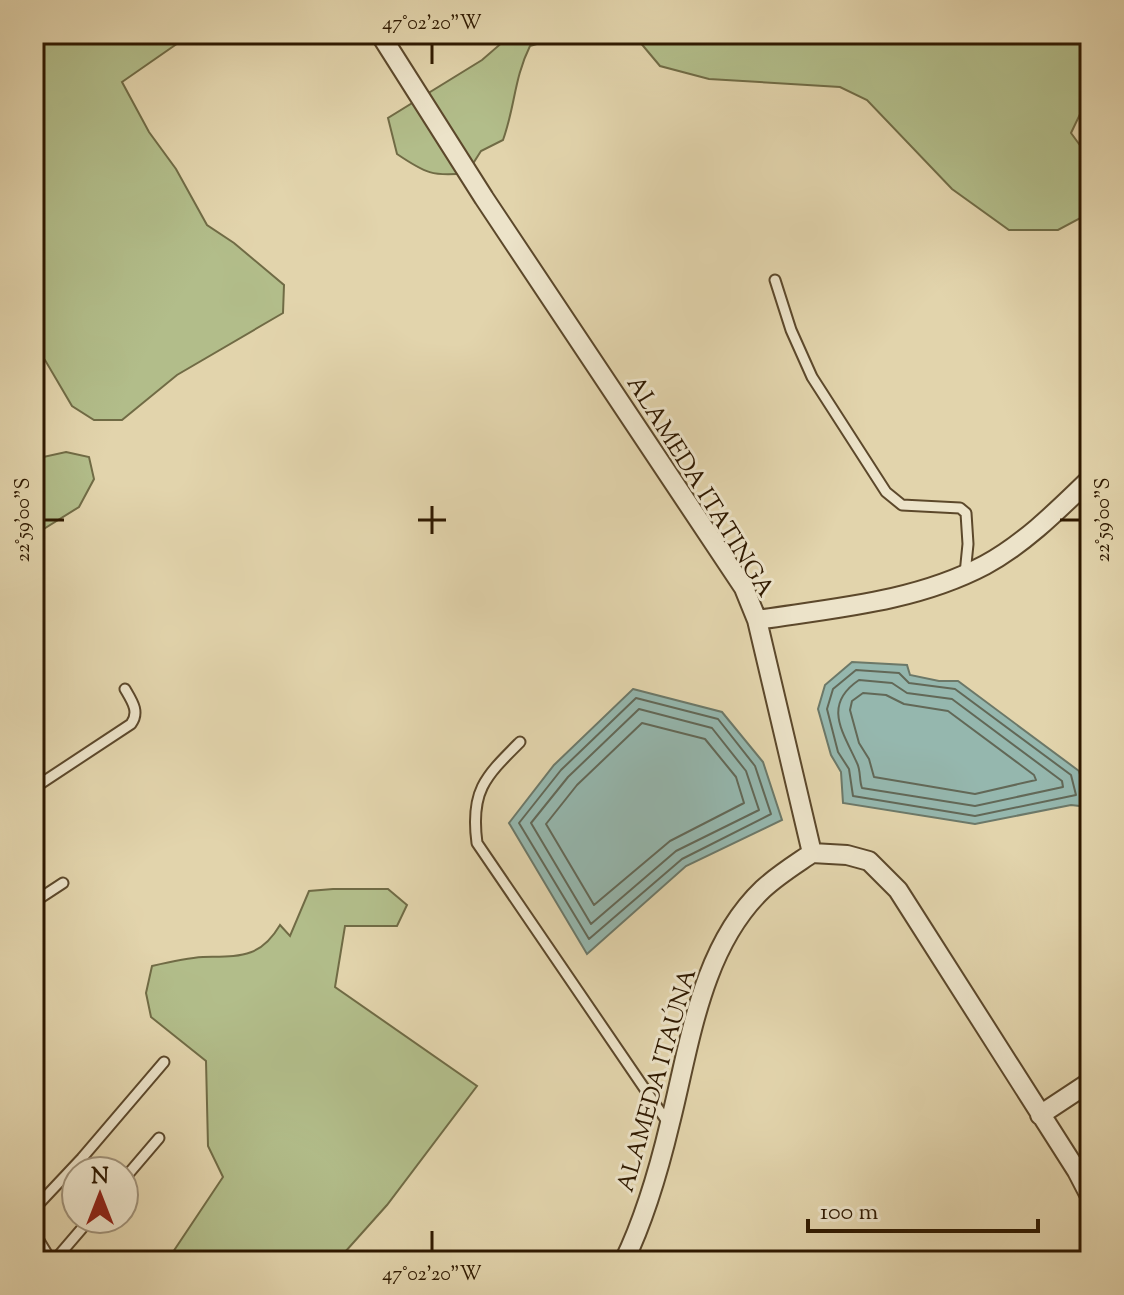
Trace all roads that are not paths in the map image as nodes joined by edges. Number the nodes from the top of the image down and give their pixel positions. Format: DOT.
graph roads {
  1 [pos="380,34"];
  2 [pos="775,280"];
  3 [pos="1090,479"];
  4 [pos="965,574"];
  5 [pos="757,620"];
  6 [pos="125,689"];
  7 [pos="520,742"];
  8 [pos="34,788"];
  9 [pos="812,853"];
  10 [pos="63,883"];
  11 [pos="34,902"];
  12 [pos="164,1062"];
  13 [pos="1090,1082"];
  14 [pos="1040,1115"];
  15 [pos="670,1126"];
  16 [pos="159,1138"];
  17 [pos="140,1160"];
  18 [pos="1090,1196"];
  19 [pos="34,1209"];
  20 [pos="76,1235"];
  21 [pos="34,1241"];
  22 [pos="46,1261"];
  23 [pos="54,1261"];
  24 [pos="624,1261"];
  1 -- 5 [label="street, ALAMEDA ITATINGA"];
  2 -- 4 [label="lane"];
  3 -- 4 [label="street"];
  4 -- 5 [label="street"];
  5 -- 9 [label="street, ALAMEDA ITATINGA"];
  6 -- 8 [label="lane"];
  7 -- 15 [label="lane"];
  9 -- 14 [label="street"];
  9 -- 15 [label="street, ALAMEDA ITAÚNA"];
  10 -- 11 [label="lane"];
  12 -- 19 [label="lane"];
  13 -- 14 [label="street"];
  14 -- 18 [label="street"];
  15 -- 24 [label="street, ALAMEDA ITAÚNA"];
  16 -- 17 [label="lane"];
  20 -- 23 [label="lane"];
  21 -- 22 [label="street"];
}
